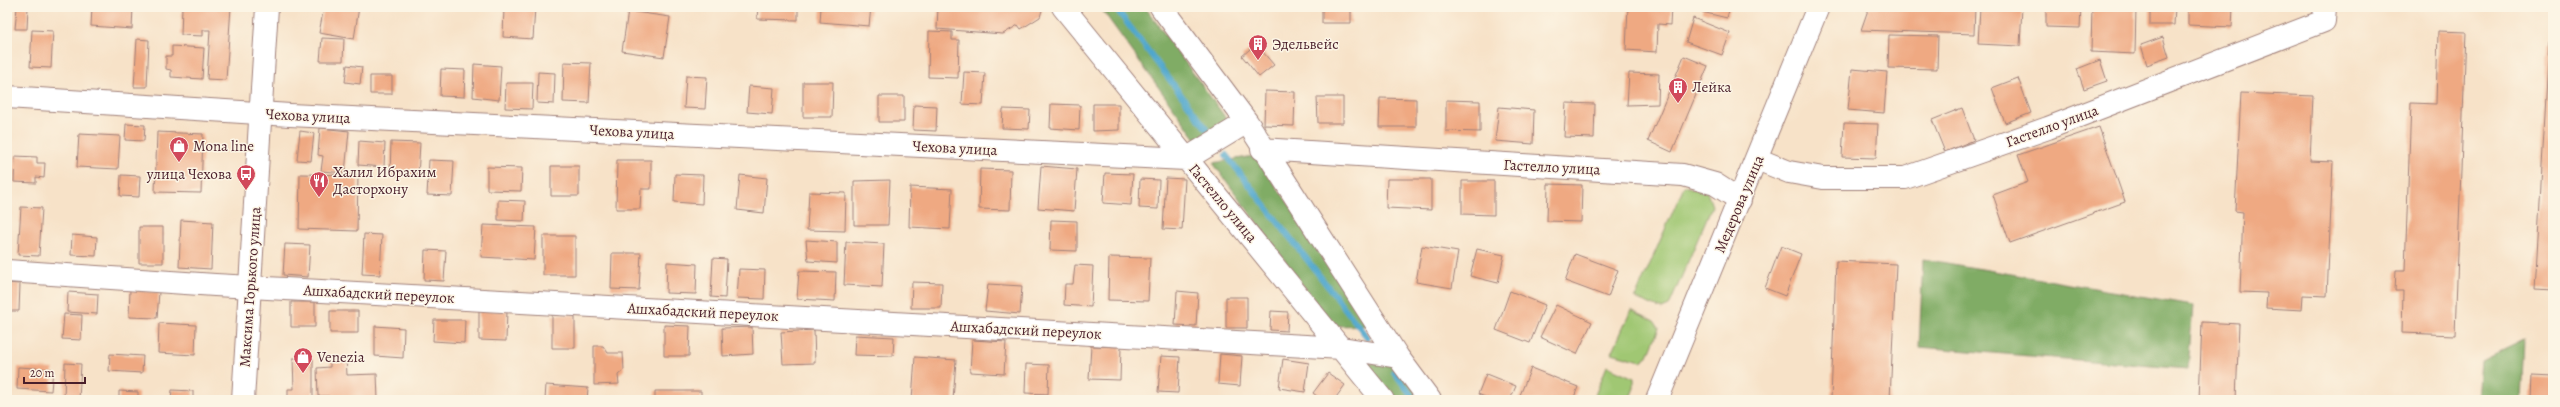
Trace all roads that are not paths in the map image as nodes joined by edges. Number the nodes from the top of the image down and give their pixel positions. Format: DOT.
graph roads {
  1 [pos="267,7"];
  2 [pos="1063,7"];
  3 [pos="1161,7"];
  4 [pos="1818,7"];
  5 [pos="2325,7"];
  6 [pos="7,97"];
  7 [pos="260,113"];
  8 [pos="1247,122"];
  9 [pos="1262,149"];
  10 [pos="1186,159"];
  11 [pos="1757,159"];
  12 [pos="1740,200"];
  13 [pos="7,271"];
  14 [pos="251,287"];
  15 [pos="1342,348"];
  16 [pos="1398,357"];
  17 [pos="243,400"];
  18 [pos="1383,400"];
  19 [pos="1430,400"];
  20 [pos="1657,400"];
  1 -- 7 [label="street, Максима Горького улица"];
  2 -- 10 [label="street, Гастелло улица"];
  3 -- 8 [label="street"];
  4 -- 11 [label="street, Медерова улица"];
  5 -- 11 [label="street, Гастелло улица"];
  6 -- 7 [label="street, Чехова улица"];
  7 -- 10 [label="street, Чехова улица"];
  7 -- 14 [label="street, Максима Горького улица"];
  8 -- 9 [label="street"];
  8 -- 10 [label="street"];
  9 -- 12 [label="street, Гастелло улица"];
  9 -- 16 [label="street"];
  10 -- 15 [label="street, Гастелло улица"];
  11 -- 12 [label="street, Медерова улица"];
  12 -- 20 [label="street, Медерова улица"];
  13 -- 14 [label="street, Ашхабадский переулок"];
  14 -- 15 [label="street, Ашхабадский переулок"];
  14 -- 17 [label="street, Максима Горького улица"];
  15 -- 16 [label="street, Ашхабадский переулок"];
  15 -- 18 [label="street, Гастелло улица"];
  16 -- 19 [label="street"];
}
